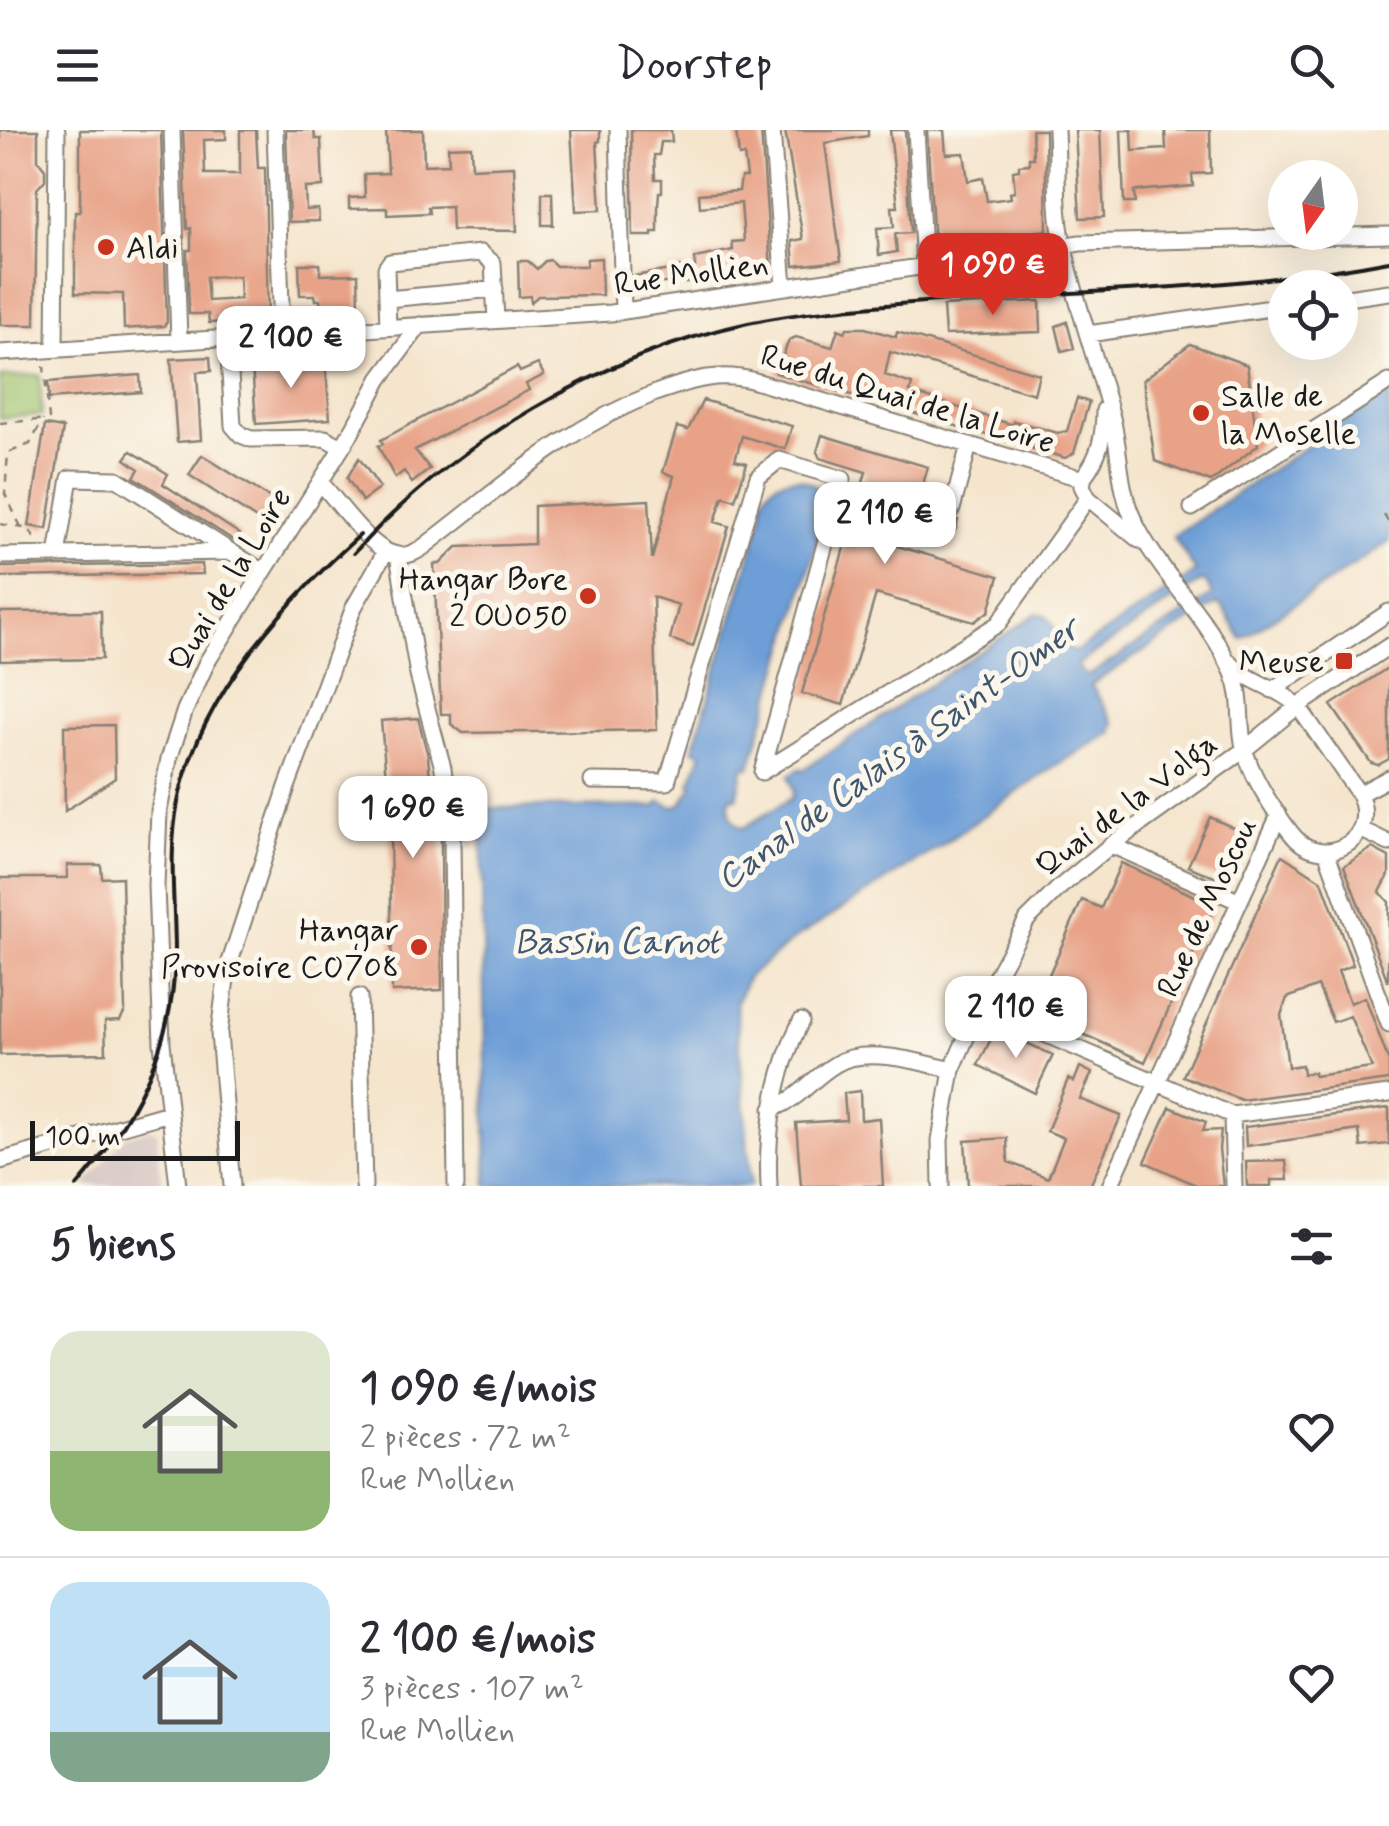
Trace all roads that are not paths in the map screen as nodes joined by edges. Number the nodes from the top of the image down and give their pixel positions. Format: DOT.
graph roads {
  1 [pos="58,130"];
  2 [pos="172,130"];
  3 [pos="275,130"];
  4 [pos="618,130"];
  5 [pos="772,130"];
  6 [pos="916,130"];
  7 [pos="1056,130"];
  8 [pos="1389,234"];
  9 [pos="1063,245"];
  10 [pos="924,265"];
  11 [pos="784,286"];
  12 [pos="495,289"];
  13 [pos="1389,292"];
  14 [pos="1358,296"];
  15 [pos="387,299"];
  16 [pos="1268,308"];
  17 [pos="623,311"];
  18 [pos="496,320"];
  19 [pos="420,325"];
  20 [pos="388,327"];
  21 [pos="282,334"];
  22 [pos="1088,334"];
  23 [pos="228,337"];
  24 [pos="180,340"];
  25 [pos="49,349"];
  26 [pos="0,352"];
  27 [pos="1389,382"];
  28 [pos="1102,391"];
  29 [pos="969,444"];
  30 [pos="342,448"];
  31 [pos="1088,473"];
  32 [pos="1120,481"];
  33 [pos="320,482"];
  34 [pos="1090,499"];
  35 [pos="1192,508"];
  36 [pos="952,509"];
  37 [pos="230,552"];
  38 [pos="392,553"];
  39 [pos="51,555"];
  40 [pos="0,556"];
  41 [pos="1157,558"];
  42 [pos="263,572"];
  43 [pos="1389,612"];
  44 [pos="1389,646"];
  45 [pos="1225,658"];
  46 [pos="1272,690"];
  47 [pos="1298,706"];
  48 [pos="1244,750"];
  49 [pos="1389,778"];
  50 [pos="592,781"];
  51 [pos="1360,794"];
  52 [pos="1279,815"];
  53 [pos="1362,830"];
  54 [pos="1389,843"];
  55 [pos="1111,845"];
  56 [pos="1326,851"];
  57 [pos="1238,901"];
  58 [pos="359,997"];
  59 [pos="980,1006"];
  60 [pos="801,1020"];
  61 [pos="1389,1024"];
  62 [pos="952,1070"];
  63 [pos="1156,1082"];
  64 [pos="1389,1094"];
  65 [pos="772,1109"];
  66 [pos="168,1113"];
  67 [pos="1232,1115"];
  68 [pos="0,1162"];
  69 [pos="178,1186"];
  70 [pos="232,1186"];
  71 [pos="364,1186"];
  72 [pos="456,1186"];
  73 [pos="770,1186"];
  74 [pos="941,1186"];
  75 [pos="1110,1186"];
  76 [pos="1234,1186"];
  1 -- 25 [label="street"];
  2 -- 24 [label="street"];
  3 -- 21 [label="street"];
  4 -- 17 [label="street"];
  5 -- 11 [label="street"];
  6 -- 10 [label="street"];
  7 -- 9 [label="street"];
  8 -- 9 [label="street, Rue Mollien"];
  9 -- 10 [label="street, Rue Mollien"];
  9 -- 22 [label="street"];
  10 -- 11 [label="street, Rue Mollien"];
  11 -- 17 [label="street, Rue Mollien"];
  12 -- 15 [label="street"];
  12 -- 15 [label="street"];
  12 -- 18 [label="street"];
  13 -- 14 [label="street"];
  15 -- 20 [label="street"];
  16 -- 22 [label="street"];
  17 -- 18 [label="street, Rue Mollien"];
  18 -- 19 [label="street, Rue Mollien"];
  19 -- 20 [label="street, Rue Mollien"];
  19 -- 30 [label="street, Quai de la Loire"];
  20 -- 21 [label="street, Rue Mollien"];
  21 -- 23 [label="street, Rue Mollien"];
  22 -- 28 [label="street"];
  23 -- 24 [label="street, Rue Mollien"];
  23 -- 30 [label="street"];
  24 -- 25 [label="street, Rue Mollien"];
  25 -- 26 [label="street, Rue Mollien"];
  27 -- 35 [label="street"];
  28 -- 31 [label="street"];
  28 -- 32 [label="street"];
  29 -- 31 [label="street, Rue du Quai de la Loire"];
  29 -- 36 [label="street"];
  29 -- 38 [label="street, Rue du Quai de la Loire"];
  30 -- 33 [label="street, Quai de la Loire"];
  31 -- 32 [label="street"];
  31 -- 34 [label="street"];
  32 -- 34 [label="street"];
  32 -- 41 [label="street"];
  33 -- 38 [label="street"];
  33 -- 42 [label="street, Quai de la Loire"];
  34 -- 41 [label="street"];
  34 -- 50 [label="street"];
  37 -- 39 [label="street"];
  37 -- 39 [label="street"];
  37 -- 42 [label="street"];
  38 -- 70 [label="street"];
  38 -- 72 [label="street"];
  39 -- 40 [label="street"];
  41 -- 45 [label="street"];
  42 -- 66 [label="street, Quai de la Loire"];
  43 -- 46 [label="street"];
  44 -- 47 [label="street, Quai de la Volga"];
  45 -- 46 [label="street"];
  45 -- 48 [label="street"];
  46 -- 47 [label="street"];
  47 -- 48 [label="street, Quai de la Volga"];
  47 -- 51 [label="street"];
  48 -- 52 [label="street"];
  48 -- 55 [label="street, Quai de la Volga"];
  49 -- 51 [label="street"];
  51 -- 53 [label="street"];
  52 -- 56 [label="street"];
  52 -- 57 [label="street, Rue de Moscou"];
  53 -- 54 [label="street"];
  53 -- 56 [label="street"];
  55 -- 57 [label="street"];
  55 -- 59 [label="street, Quai de la Volga"];
  56 -- 61 [label="street"];
  57 -- 63 [label="street, Rue de Moscou"];
  58 -- 71 [label="street"];
  59 -- 62 [label="street, Quai de la Volga"];
  59 -- 63 [label="street"];
  60 -- 65 [label="street"];
  62 -- 65 [label="street"];
  62 -- 74 [label="street, Quai de la Volga"];
  63 -- 67 [label="street"];
  63 -- 75 [label="street, Rue de Moscou"];
  64 -- 67 [label="street"];
  65 -- 73 [label="street"];
  66 -- 68 [label="street"];
  66 -- 69 [label="street, Quai de la Loire"];
  67 -- 76 [label="street"];
}
